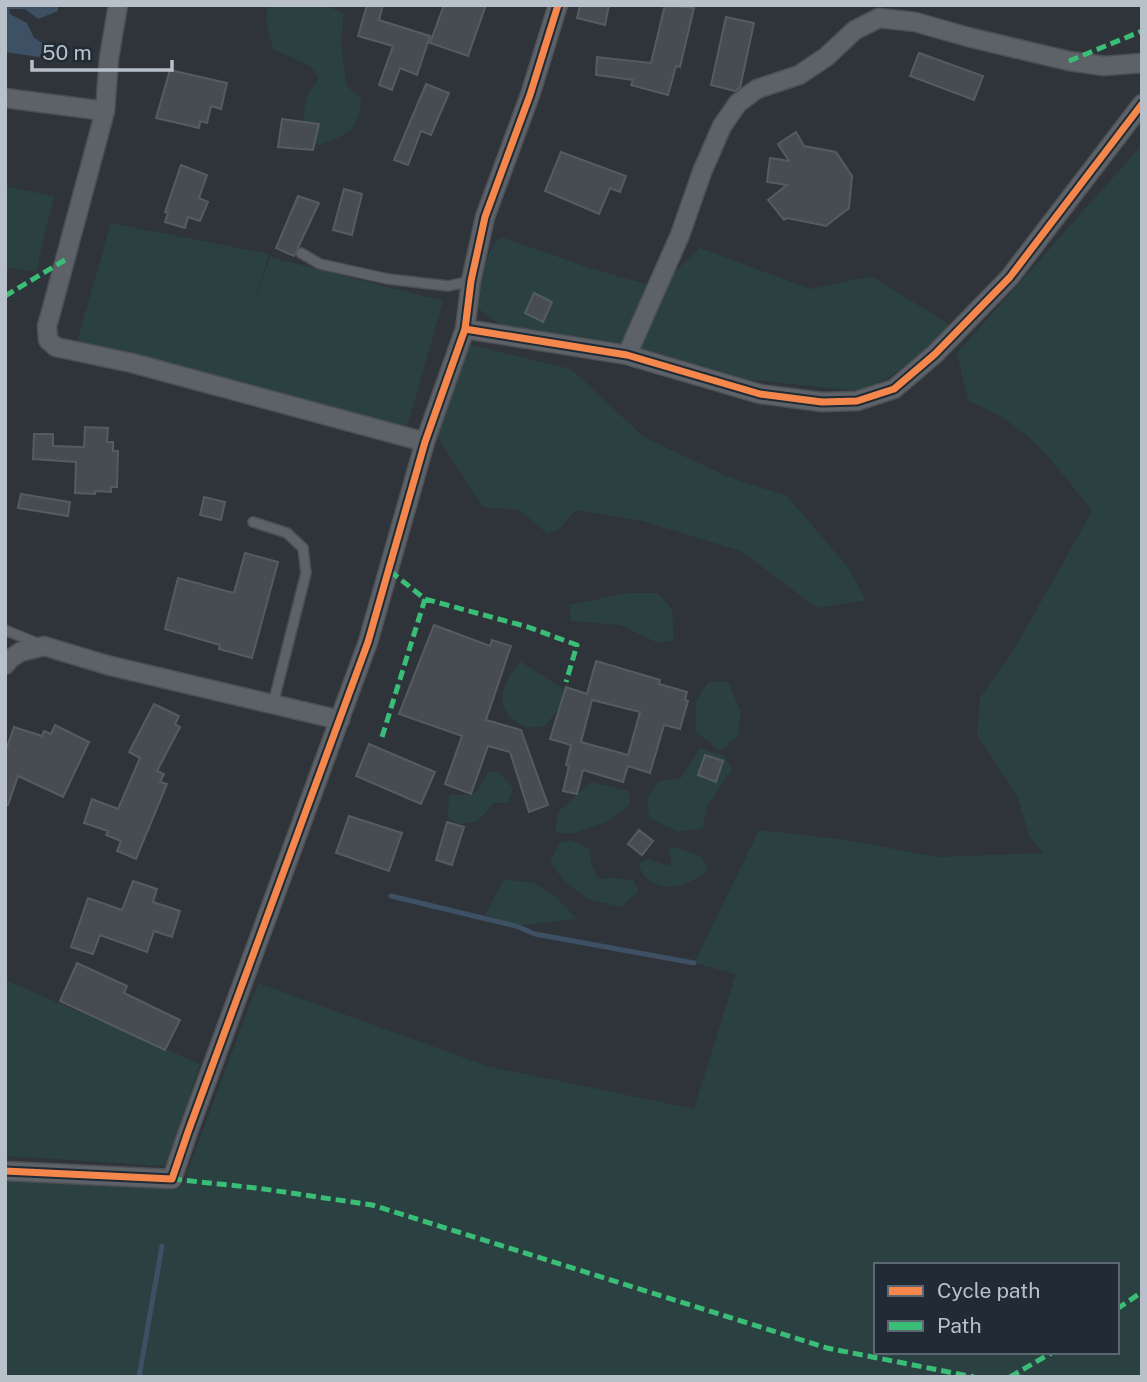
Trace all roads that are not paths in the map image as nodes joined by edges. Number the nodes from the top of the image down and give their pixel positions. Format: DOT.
graph roads {
  1 [pos="118,5"];
  2 [pos="558,5"];
  3 [pos="1142,63"];
  4 [pos="5,98"];
  5 [pos="1142,104"];
  6 [pos="105,111"];
  7 [pos="301,253"];
  8 [pos="471,281"];
  9 [pos="466,329"];
  10 [pos="627,355"];
  11 [pos="425,442"];
  12 [pos="253,522"];
  13 [pos="5,630"];
  14 [pos="44,646"];
  15 [pos="5,665"];
  16 [pos="272,705"];
  17 [pos="340,720"];
  18 [pos="5,1171"];
  1 -- 6 [label="street"];
  2 -- 8 [label="street"];
  3 -- 10 [label="street"];
  4 -- 6 [label="street"];
  5 -- 10 [label="street"];
  6 -- 11 [label="street"];
  7 -- 8 [label="lane"];
  8 -- 9 [label="street"];
  9 -- 10 [label="street"];
  9 -- 11 [label="street"];
  11 -- 17 [label="street"];
  12 -- 16 [label="lane"];
  13 -- 14 [label="lane"];
  14 -- 15 [label="street"];
  14 -- 16 [label="street"];
  16 -- 17 [label="street"];
  17 -- 18 [label="street"];
}
